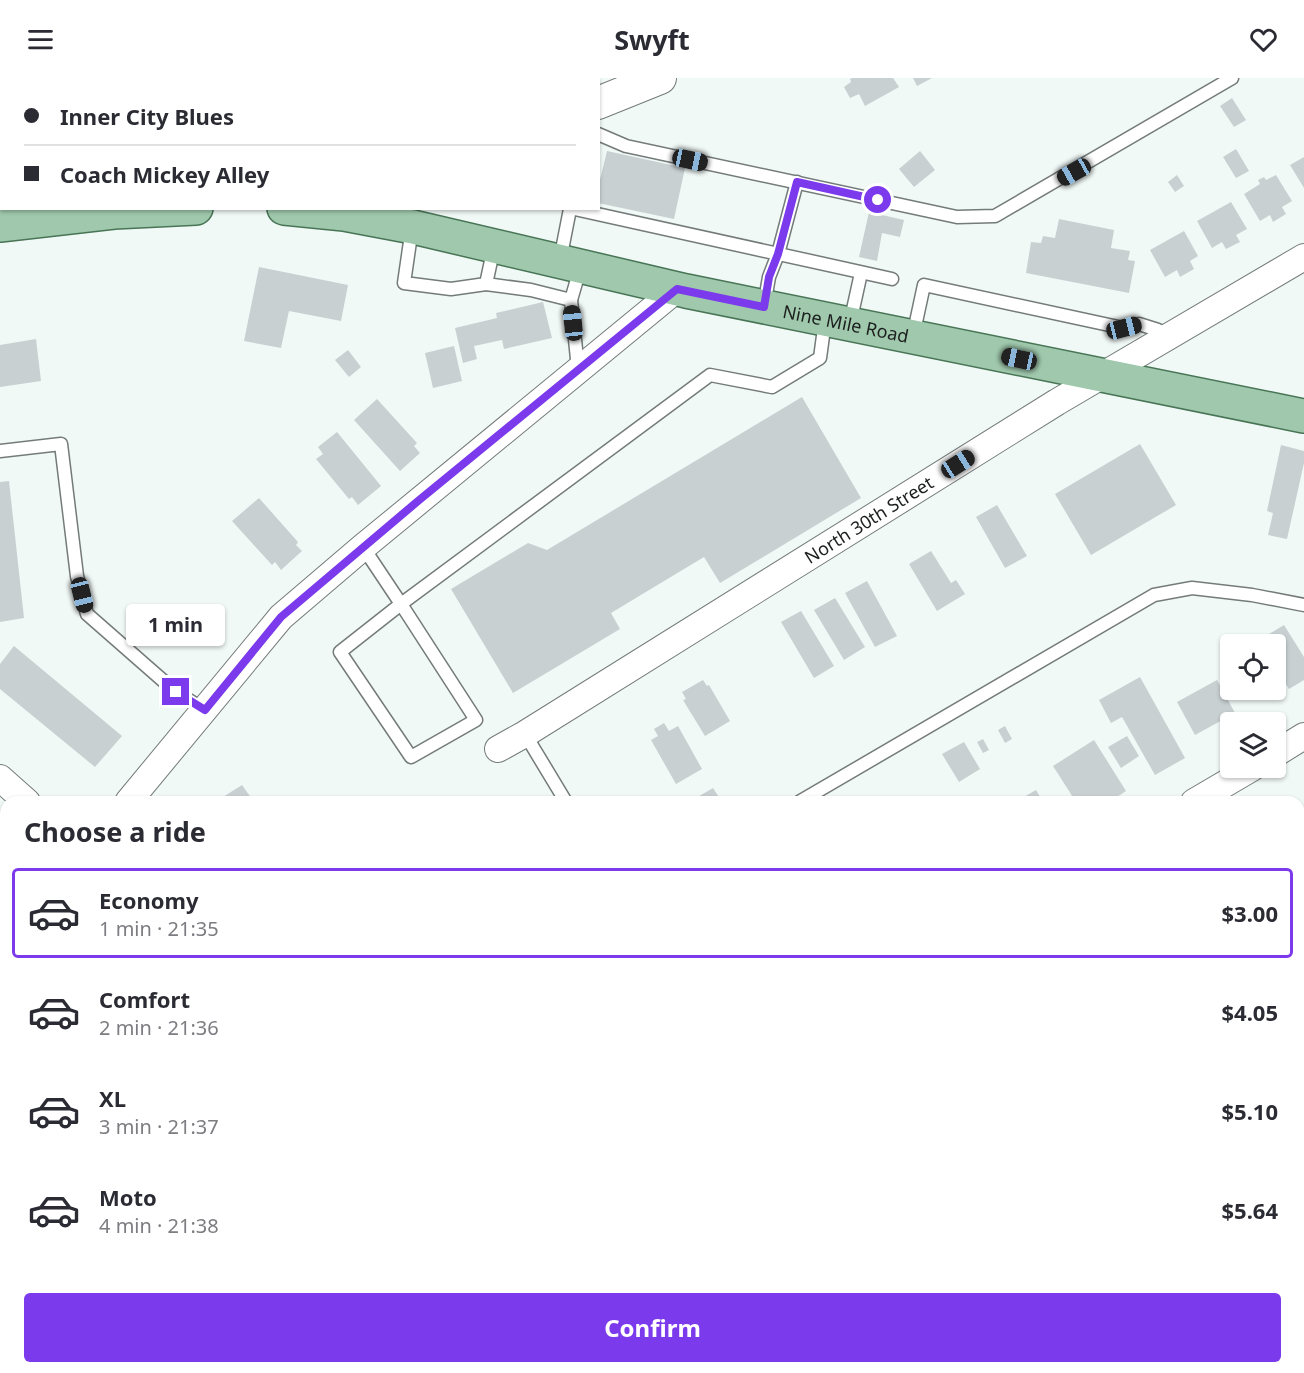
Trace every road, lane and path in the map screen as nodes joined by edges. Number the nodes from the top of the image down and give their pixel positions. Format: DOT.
graph roads {
  1 [pos="660,78"];
  2 [pos="1232,78"];
  3 [pos="600,102"];
  4 [pos="600,135"];
  5 [pos="797,182"];
  6 [pos="155,210"];
  7 [pos="328,210"];
  8 [pos="570,210"];
  9 [pos="575,210"];
  10 [pos="350,211"];
  11 [pos="10,219"];
  12 [pos="412,227"];
  13 [pos="494,245"];
  14 [pos="778,254"];
  15 [pos="1304,257"];
  16 [pos="570,263"];
  17 [pos="861,273"];
  18 [pos="892,279"];
  19 [pos="486,284"];
  20 [pos="677,289"];
  21 [pos="571,300"];
  22 [pos="764,307"];
  23 [pos="837,322"];
  24 [pos="912,338"];
  25 [pos="1164,340"];
  26 [pos="578,369"];
  27 [pos="1102,376"];
  28 [pos="1304,416"];
  29 [pos="0,451"];
  30 [pos="363,547"];
  31 [pos="401,604"];
  32 [pos="1304,605"];
  33 [pos="205,710"];
  34 [pos="525,734"];
  35 [pos="1304,736"];
  36 [pos="1286,747"];
  37 [pos="498,749"];
  38 [pos="0,778"];
  39 [pos="1235,778"];
  40 [pos="20,796"];
  41 [pos="133,796"];
  42 [pos="562,796"];
  43 [pos="809,796"];
  44 [pos="1204,796"];
  1 -- 3 [label="street"];
  2 -- 5 [label="lane"];
  4 -- 5 [label="lane"];
  5 -- 14 [label="lane"];
  6 -- 11 [label="main road"];
  7 -- 10 [label="main road, Nine Mile Road"];
  8 -- 16 [label="lane"];
  9 -- 14 [label="lane"];
  10 -- 12 [label="main road, Nine Mile Road"];
  12 -- 13 [label="main road, Nine Mile Road"];
  12 -- 19 [label="lane"];
  13 -- 16 [label="main road, Nine Mile Road"];
  13 -- 19 [label="lane"];
  14 -- 17 [label="lane"];
  14 -- 22 [label="lane"];
  15 -- 25 [label="street, North 30th Street"];
  16 -- 20 [label="main road, Nine Mile Road"];
  16 -- 21 [label="lane"];
  17 -- 18 [label="lane"];
  17 -- 23 [label="lane"];
  19 -- 21 [label="lane"];
  20 -- 22 [label="main road, Nine Mile Road"];
  20 -- 26 [label="street"];
  21 -- 26 [label="lane"];
  22 -- 23 [label="main road, Nine Mile Road"];
  23 -- 24 [label="main road, Nine Mile Road"];
  23 -- 31 [label="lane"];
  24 -- 25 [label="lane"];
  24 -- 27 [label="main road, Nine Mile Road"];
  25 -- 27 [label="street, North 30th Street"];
  26 -- 30 [label="street"];
  27 -- 28 [label="main road, Nine Mile Road"];
  27 -- 34 [label="street, North 30th Street"];
  29 -- 33 [label="lane"];
  30 -- 31 [label="lane"];
  30 -- 33 [label="street"];
  31 -- 31 [label="lane"];
  32 -- 43 [label="lane"];
  33 -- 41 [label="street"];
  34 -- 37 [label="street, North 30th Street"];
  34 -- 42 [label="lane"];
  35 -- 36 [label="street"];
  38 -- 40 [label="street"];
  39 -- 44 [label="street"];
}
